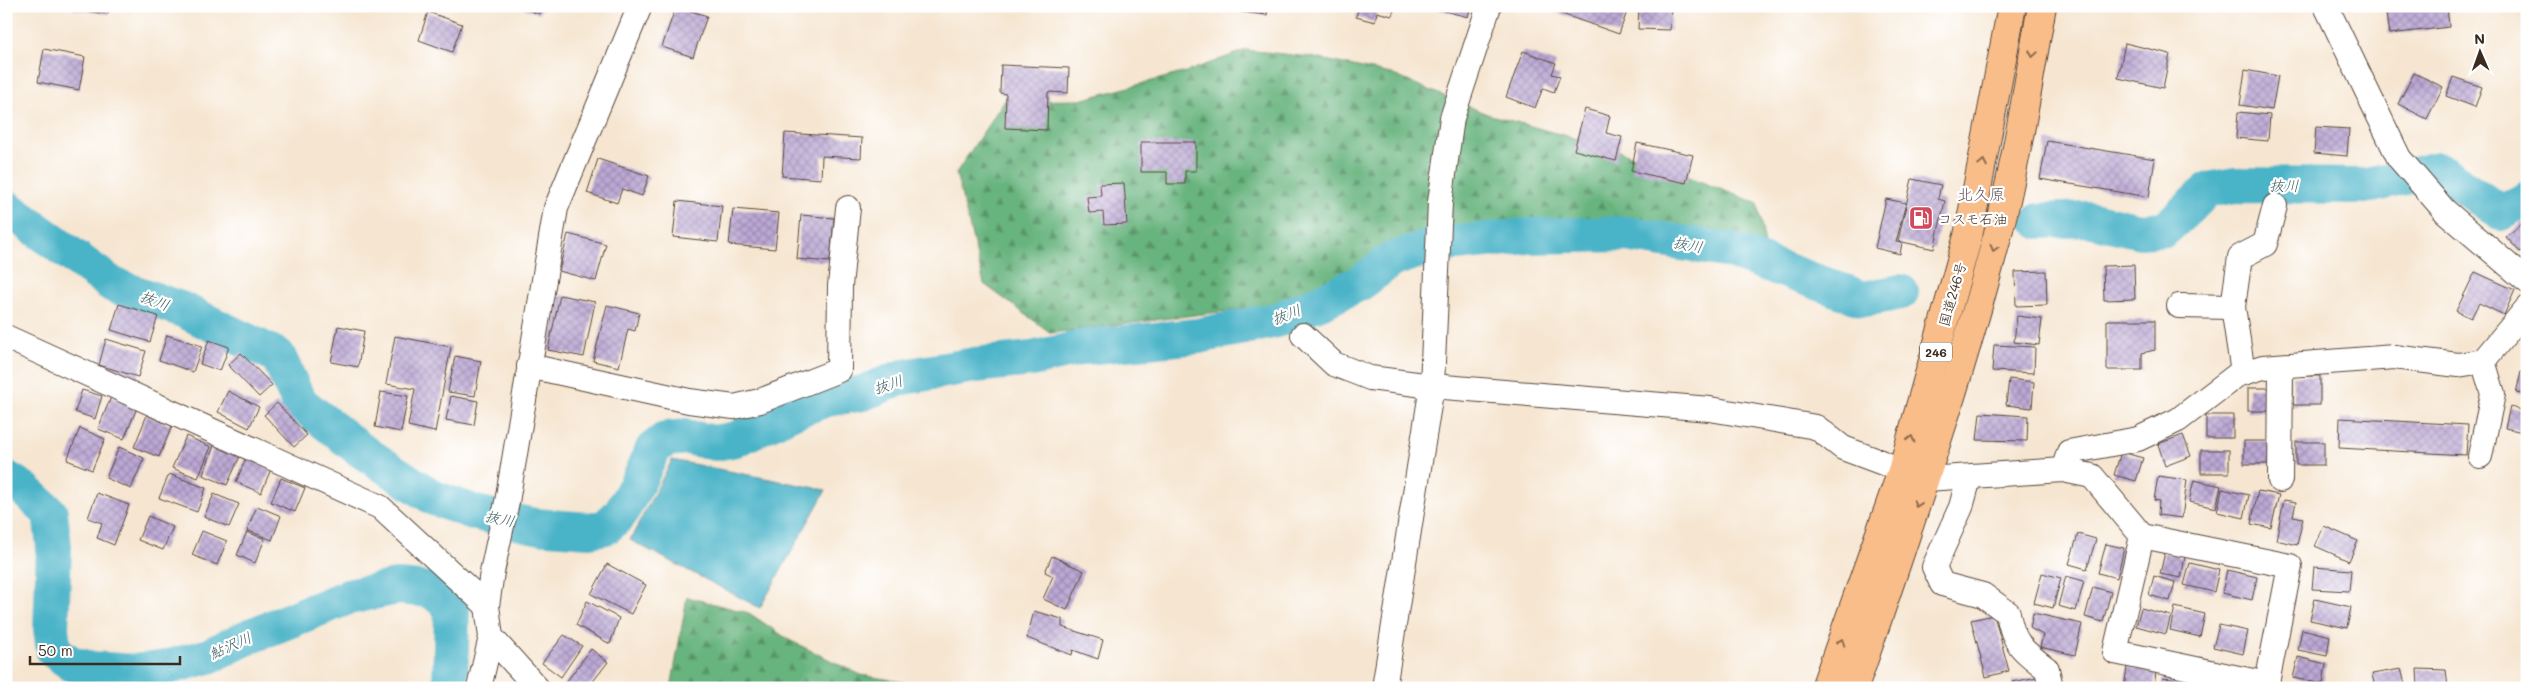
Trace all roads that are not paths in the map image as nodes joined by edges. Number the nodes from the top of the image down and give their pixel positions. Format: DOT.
graph roads {
  1 [pos="640,6"];
  2 [pos="1489,6"];
  3 [pos="2012,6"];
  4 [pos="2042,6"];
  5 [pos="2326,6"];
  6 [pos="2275,206"];
  7 [pos="848,208"];
  8 [pos="2527,281"];
  9 [pos="2179,306"];
  10 [pos="2233,307"];
  11 [pos="2527,308"];
  12 [pos="1302,334"];
  13 [pos="6,337"];
  14 [pos="2483,361"];
  15 [pos="529,366"];
  16 [pos="2281,366"];
  17 [pos="2242,373"];
  18 [pos="1432,386"];
  19 [pos="2480,456"];
  20 [pos="2063,470"];
  21 [pos="1914,475"];
  22 [pos="1969,478"];
  23 [pos="2280,480"];
  24 [pos="2142,536"];
  25 [pos="487,606"];
  26 [pos="491,637"];
  27 [pos="2266,686"];
  28 [pos="479,688"];
  29 [pos="537,688"];
  30 [pos="1384,688"];
  31 [pos="1825,688"];
  32 [pos="1854,688"];
  33 [pos="2051,688"];
  1 -- 15 [label="street"];
  2 -- 18 [label="street"];
  21 -- 3 [label="highway, 国道246号 / 246, one-way"];
  4 -- 21 [label="highway, 国道246号 / 246, one-way"];
  5 -- 8 [label="street"];
  6 -- 10 [label="street"];
  7 -- 15 [label="street"];
  9 -- 10 [label="street"];
  10 -- 17 [label="street"];
  11 -- 14 [label="street"];
  12 -- 18 [label="street"];
  13 -- 25 [label="street"];
  14 -- 16 [label="street"];
  14 -- 19 [label="street"];
  15 -- 25 [label="street"];
  16 -- 17 [label="street"];
  16 -- 23 [label="street"];
  17 -- 20 [label="street"];
  18 -- 21 [label="street"];
  18 -- 30 [label="street"];
  20 -- 22 [label="street"];
  20 -- 24 [label="street"];
  21 -- 22 [label="street"];
  31 -- 21 [label="highway, 国道246号 / 246, one-way"];
  21 -- 32 [label="highway, 国道246号 / 246, one-way"];
  22 -- 33 [label="street"];
  24 -- 27 [label="street"];
  24 -- 27 [label="street"];
  25 -- 26 [label="street"];
  26 -- 28 [label="street"];
  26 -- 29 [label="street"];
}
